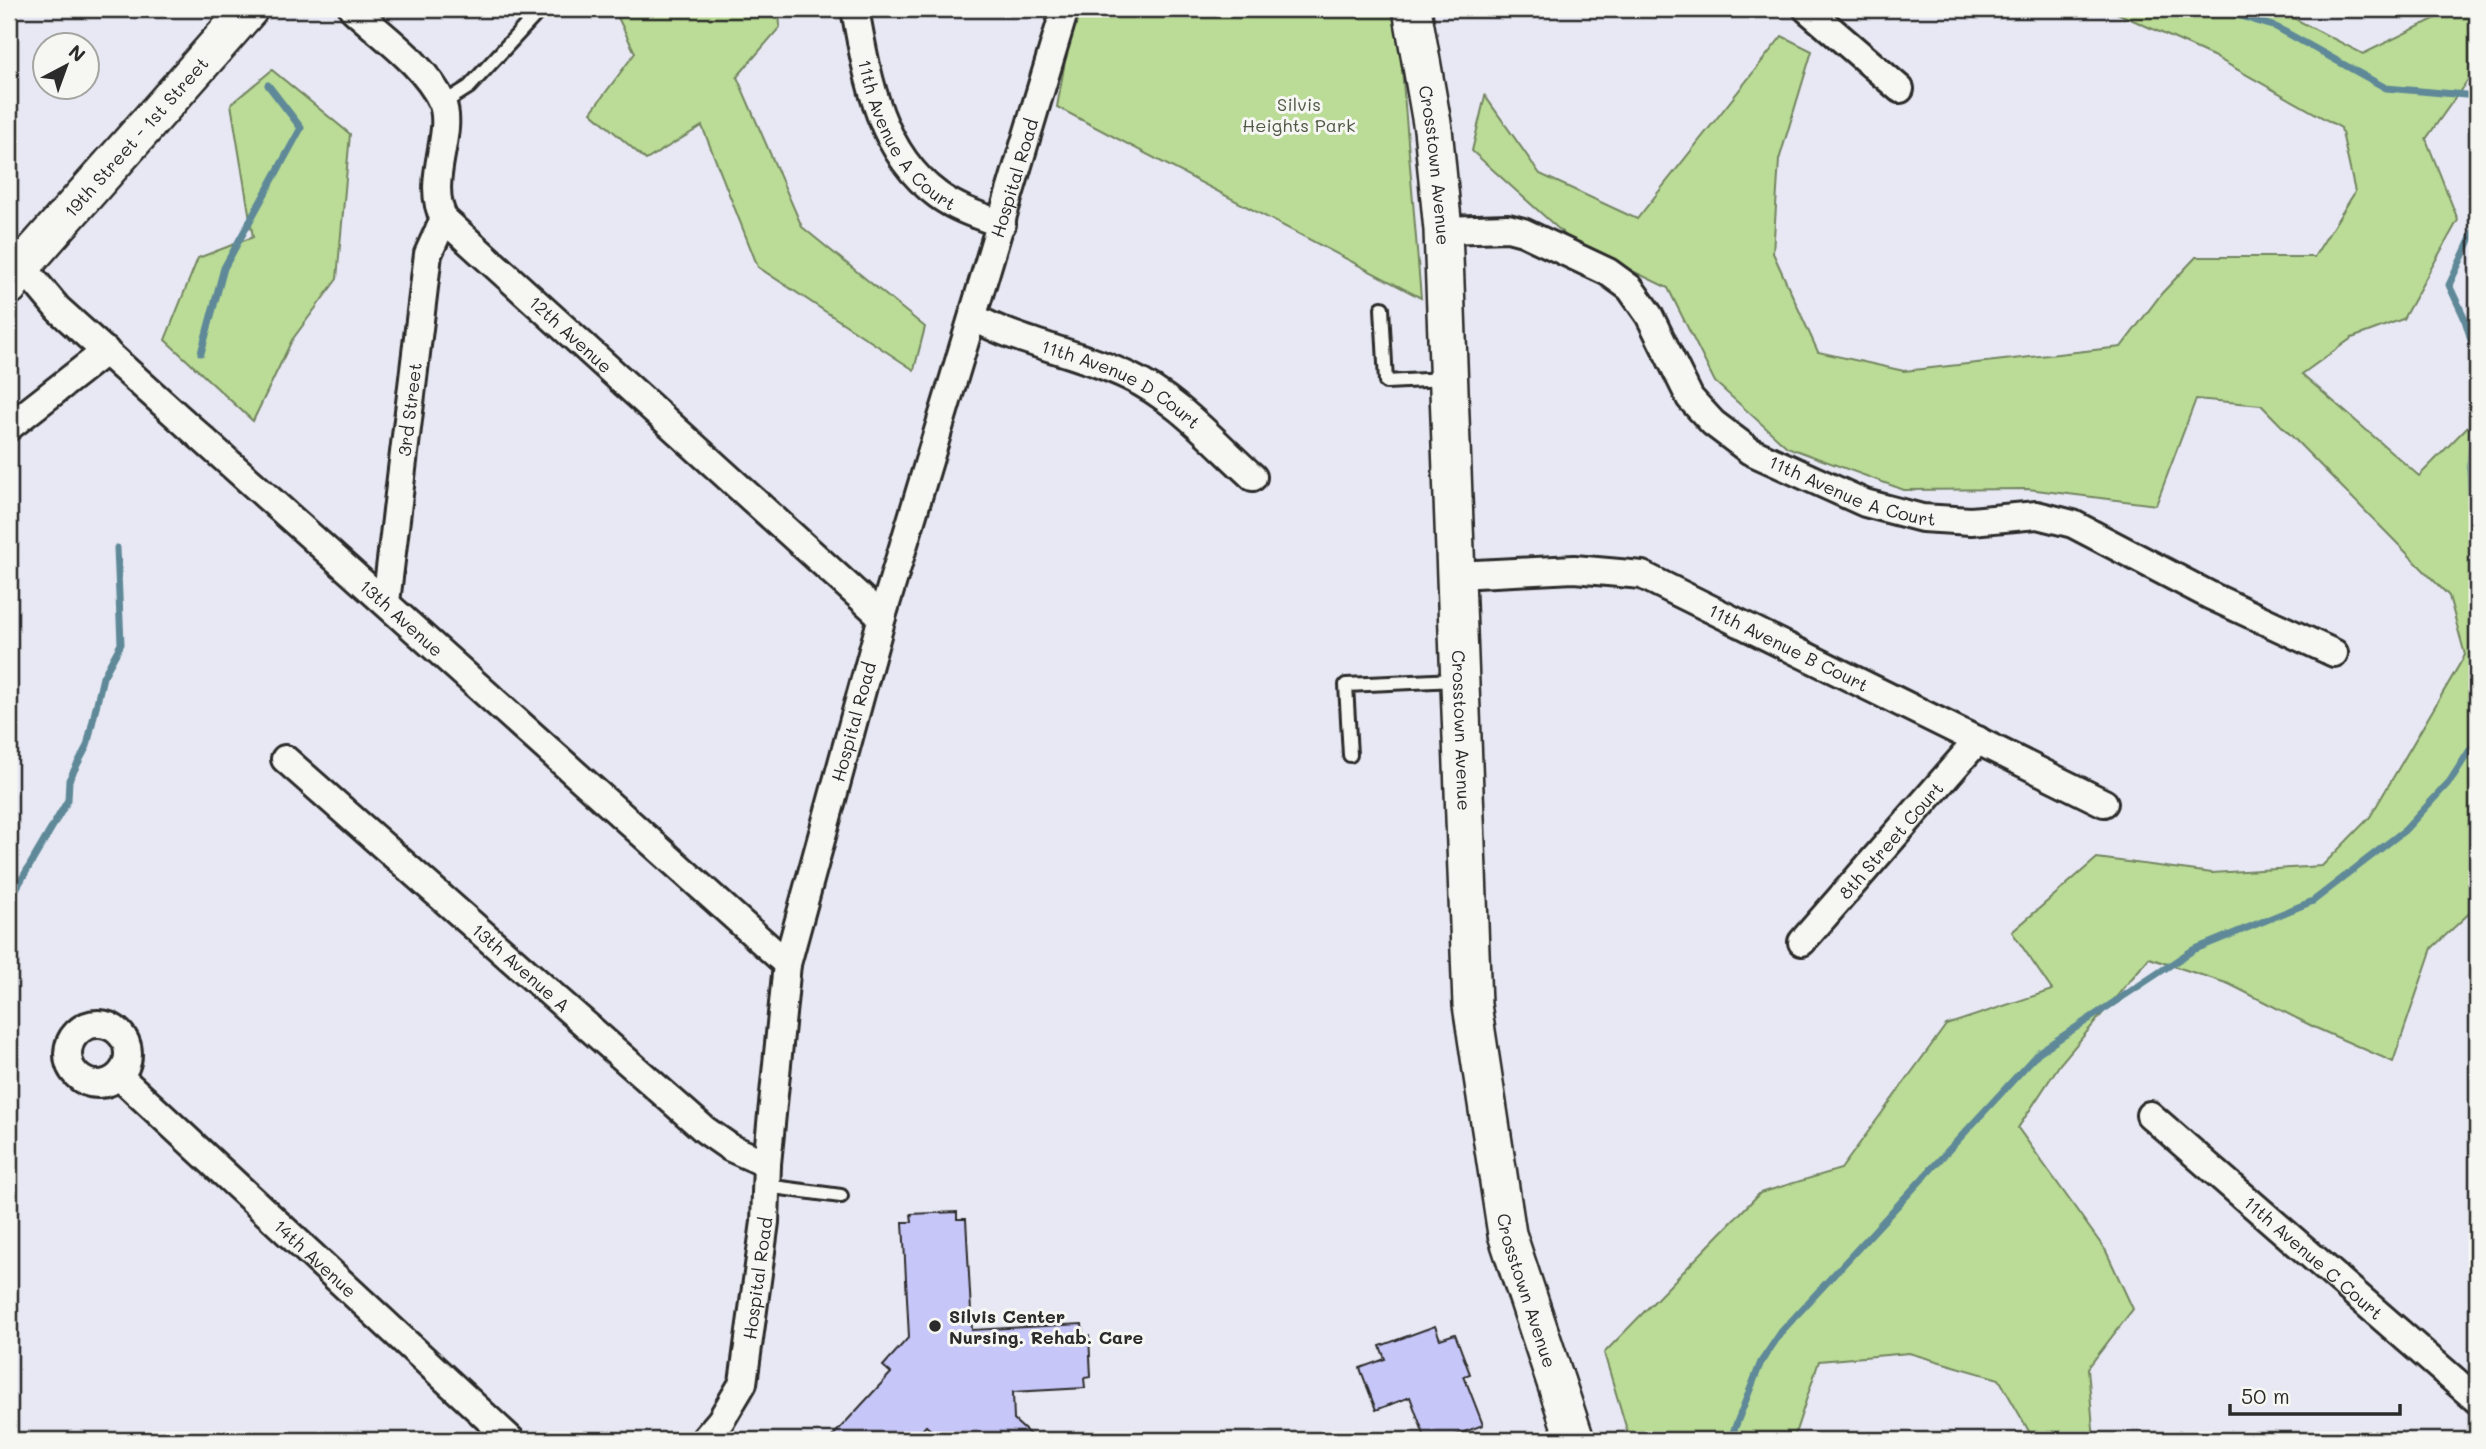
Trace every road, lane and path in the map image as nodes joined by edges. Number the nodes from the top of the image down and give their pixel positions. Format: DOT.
graph roads {
  1 [pos="249,9"];
  2 [pos="353,9"];
  3 [pos="541,9"];
  4 [pos="855,9"];
  5 [pos="1065,9"];
  6 [pos="1412,9"];
  7 [pos="1807,9"];
  8 [pos="1900,89"];
  9 [pos="442,104"];
  10 [pos="444,219"];
  11 [pos="1002,224"];
  12 [pos="1443,230"];
  13 [pos="12,269"];
  14 [pos="1382,308"];
  15 [pos="973,317"];
  16 [pos="107,351"];
  17 [pos="1449,379"];
  18 [pos="9,427"];
  19 [pos="1253,477"];
  20 [pos="1456,575"];
  21 [pos="386,602"];
  22 [pos="882,617"];
  23 [pos="2334,653"];
  24 [pos="1460,679"];
  25 [pos="1978,740"];
  26 [pos="1350,755"];
  27 [pos="285,759"];
  28 [pos="2104,803"];
  29 [pos="1802,942"];
  30 [pos="787,964"];
  31 [pos="119,1076"];
  32 [pos="2150,1115"];
  33 [pos="766,1175"];
  34 [pos="841,1196"];
  35 [pos="2477,1400"];
  36 [pos="512,1440"];
  37 [pos="704,1440"];
  38 [pos="1574,1440"];
  1 -- 13 [label="street, 19th Street - 1st Street"];
  2 -- 9 [label="street"];
  3 -- 9 [label="lane"];
  4 -- 11 [label="street, 11th Avenue A Court"];
  5 -- 11 [label="street, Hospital Road"];
  6 -- 12 [label="street, Crosstown Avenue"];
  7 -- 8 [label="street"];
  9 -- 10 [label="street"];
  10 -- 21 [label="street, 3rd Street"];
  10 -- 22 [label="street, 12th Avenue"];
  11 -- 15 [label="street, Hospital Road"];
  12 -- 17 [label="street, Crosstown Avenue"];
  12 -- 23 [label="street, 11th Avenue A Court"];
  13 -- 16 [label="street, 13th Avenue"];
  14 -- 17 [label="lane"];
  15 -- 19 [label="street, 11th Avenue D Court"];
  15 -- 22 [label="street, Hospital Road"];
  16 -- 18 [label="street"];
  16 -- 21 [label="street, 13th Avenue"];
  17 -- 20 [label="street, Crosstown Avenue"];
  20 -- 24 [label="street, Crosstown Avenue"];
  20 -- 25 [label="street, 11th Avenue B Court"];
  21 -- 30 [label="street, 13th Avenue"];
  22 -- 30 [label="street, Hospital Road"];
  24 -- 26 [label="lane"];
  24 -- 38 [label="street, Crosstown Avenue"];
  25 -- 28 [label="street, 11th Avenue B Court"];
  25 -- 29 [label="street, 8th Street Court"];
  27 -- 33 [label="street, 13th Avenue A"];
  30 -- 33 [label="street, Hospital Road"];
  31 -- 36 [label="street, 14th Avenue"];
  32 -- 35 [label="street, 11th Avenue C Court"];
  33 -- 34 [label="lane"];
  33 -- 37 [label="street, Hospital Road"];
}
